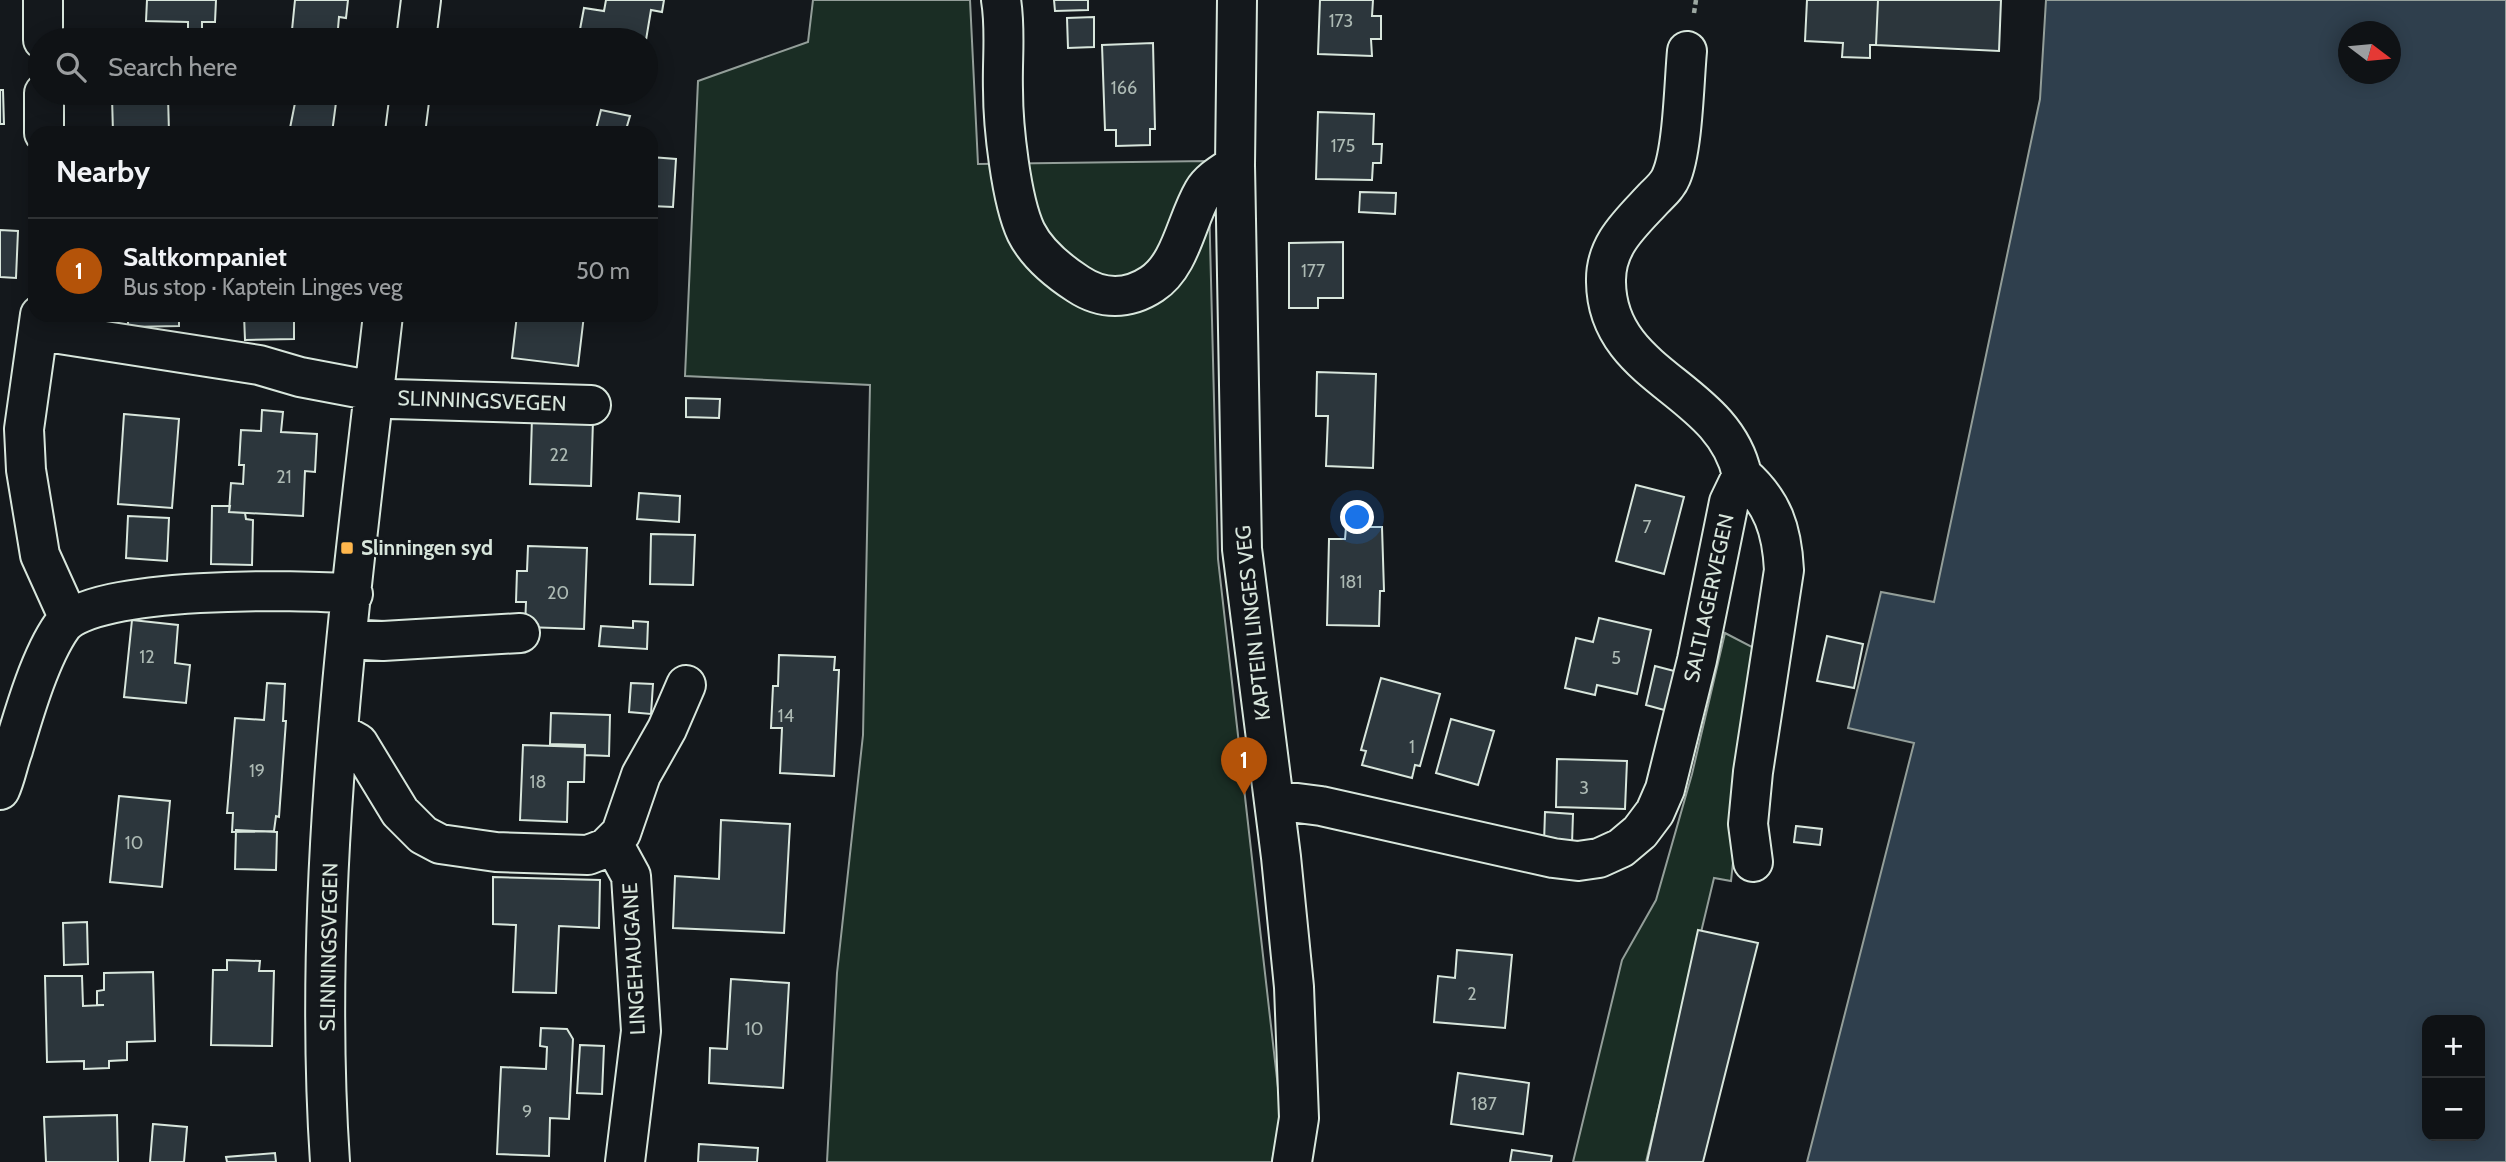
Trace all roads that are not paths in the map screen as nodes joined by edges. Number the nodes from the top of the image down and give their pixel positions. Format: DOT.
graph roads {
  1 [pos="43,0"];
  2 [pos="421,0"];
  3 [pos="1001,0"];
  4 [pos="1237,0"];
  5 [pos="43,28"];
  6 [pos="418,28"];
  7 [pos="1687,51"];
  8 [pos="44,105"];
  9 [pos="408,105"];
  10 [pos="44,126"];
  11 [pos="406,126"];
  12 [pos="1235,165"];
  13 [pos="382,322"];
  14 [pos="40,323"];
  15 [pos="374,391"];
  16 [pos="591,405"];
  17 [pos="1742,475"];
  18 [pos="353,594"];
  19 [pos="69,619"];
  20 [pos="520,633"];
  21 [pos="348,639"];
  22 [pos="687,685"];
  23 [pos="340,733"];
  24 [pos="0,790"];
  25 [pos="1273,800"];
  26 [pos="613,843"];
  27 [pos="1753,862"];
  28 [pos="330,1162"];
  29 [pos="625,1162"];
  30 [pos="1292,1162"];
  1 -- 5 [label="street"];
  2 -- 6 [label="street"];
  3 -- 12 [label="street"];
  4 -- 12 [label="street, KAPTEIN LINGES VEG"];
  7 -- 17 [label="street"];
  8 -- 10 [label="street"];
  9 -- 11 [label="street"];
  12 -- 25 [label="street, KAPTEIN LINGES VEG"];
  13 -- 15 [label="street, SLINNINGSVEGEN"];
  14 -- 15 [label="street"];
  14 -- 19 [label="street"];
  15 -- 16 [label="street, SLINNINGSVEGEN"];
  15 -- 18 [label="street, SLINNINGSVEGEN"];
  17 -- 25 [label="street, SALTLAGERVEGEN"];
  17 -- 27 [label="street"];
  18 -- 19 [label="street"];
  18 -- 21 [label="street, SLINNINGSVEGEN"];
  19 -- 24 [label="street"];
  20 -- 21 [label="street"];
  21 -- 23 [label="street, SLINNINGSVEGEN"];
  22 -- 26 [label="street"];
  23 -- 26 [label="street"];
  23 -- 28 [label="street, SLINNINGSVEGEN"];
  25 -- 30 [label="street, KAPTEIN LINGES VEG"];
  26 -- 29 [label="street, LINGEHAUGANE"];
}
